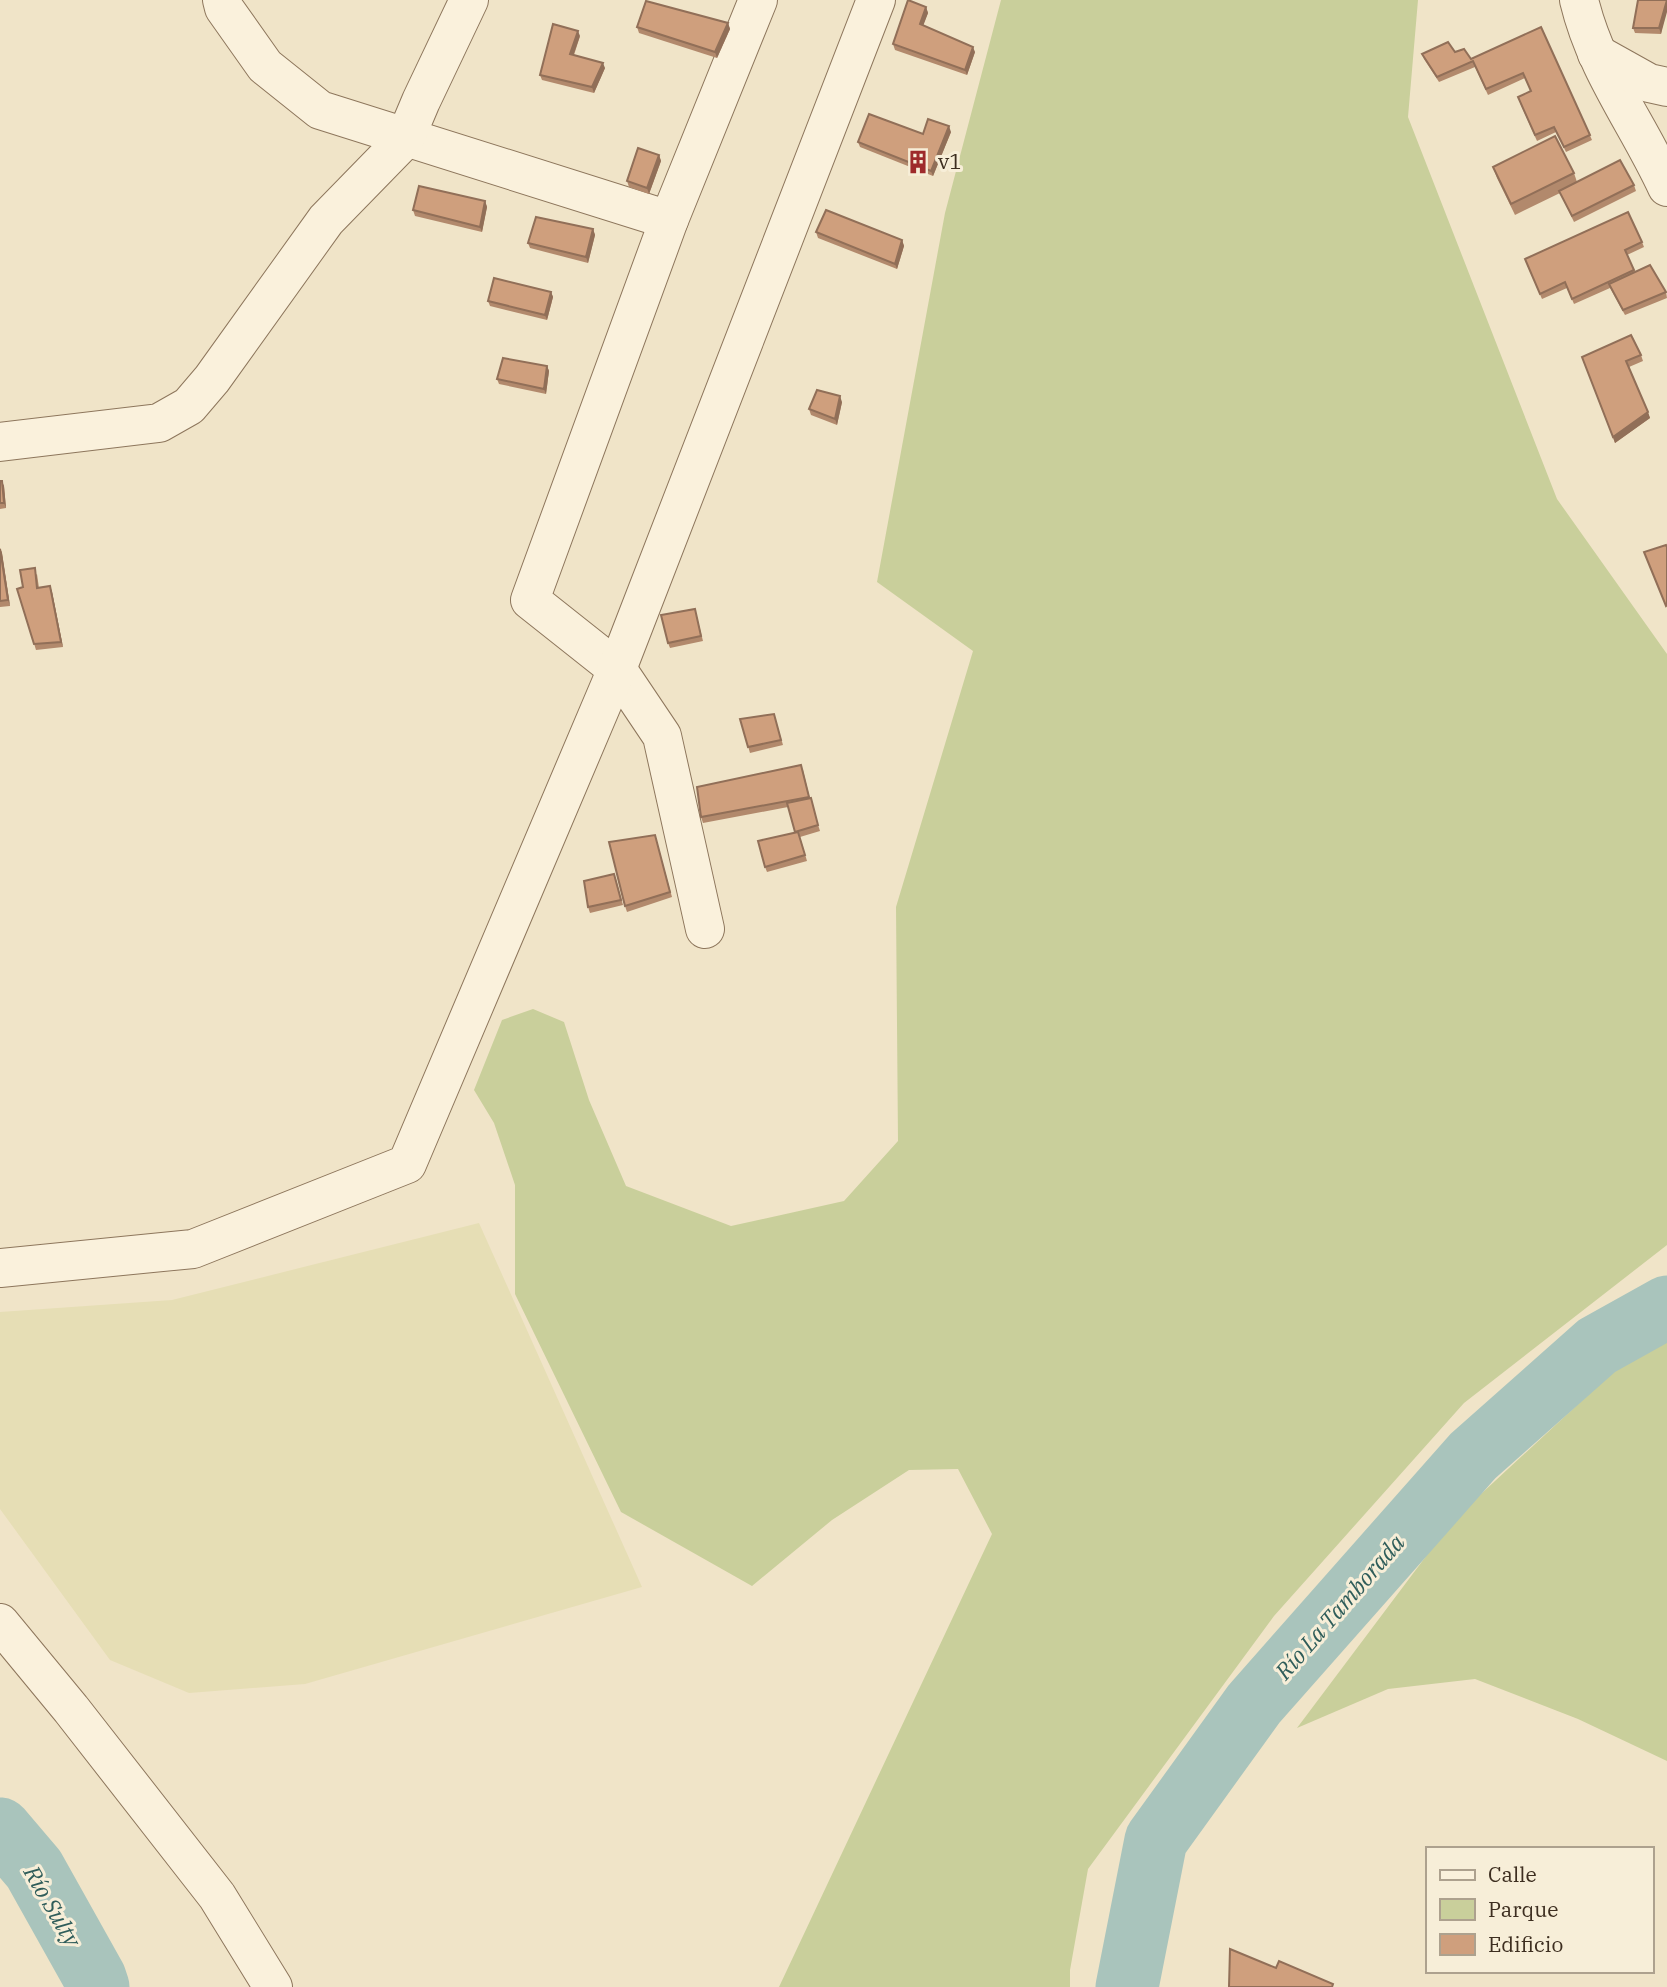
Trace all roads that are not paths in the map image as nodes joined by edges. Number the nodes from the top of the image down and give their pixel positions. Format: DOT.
graph roads {
  1 [pos="222,0"];
  2 [pos="469,0"];
  3 [pos="758,0"];
  4 [pos="876,0"];
  5 [pos="1579,0"];
  6 [pos="1597,54"];
  7 [pos="1667,87"];
  8 [pos="405,139"];
  9 [pos="1667,187"];
  10 [pos="668,220"];
  11 [pos="0,442"];
  12 [pos="617,669"];
  13 [pos="705,929"];
  14 [pos="0,1269"];
  15 [pos="0,1623"];
  16 [pos="273,1987"];
  1 -- 8 [label="street"];
  2 -- 8 [label="street"];
  3 -- 10 [label="street"];
  4 -- 12 [label="street"];
  5 -- 6 [label="street"];
  6 -- 7 [label="street"];
  6 -- 9 [label="street"];
  8 -- 10 [label="street"];
  8 -- 11 [label="street"];
  10 -- 12 [label="street"];
  12 -- 13 [label="street"];
  12 -- 14 [label="street"];
  15 -- 16 [label="street"];
}
